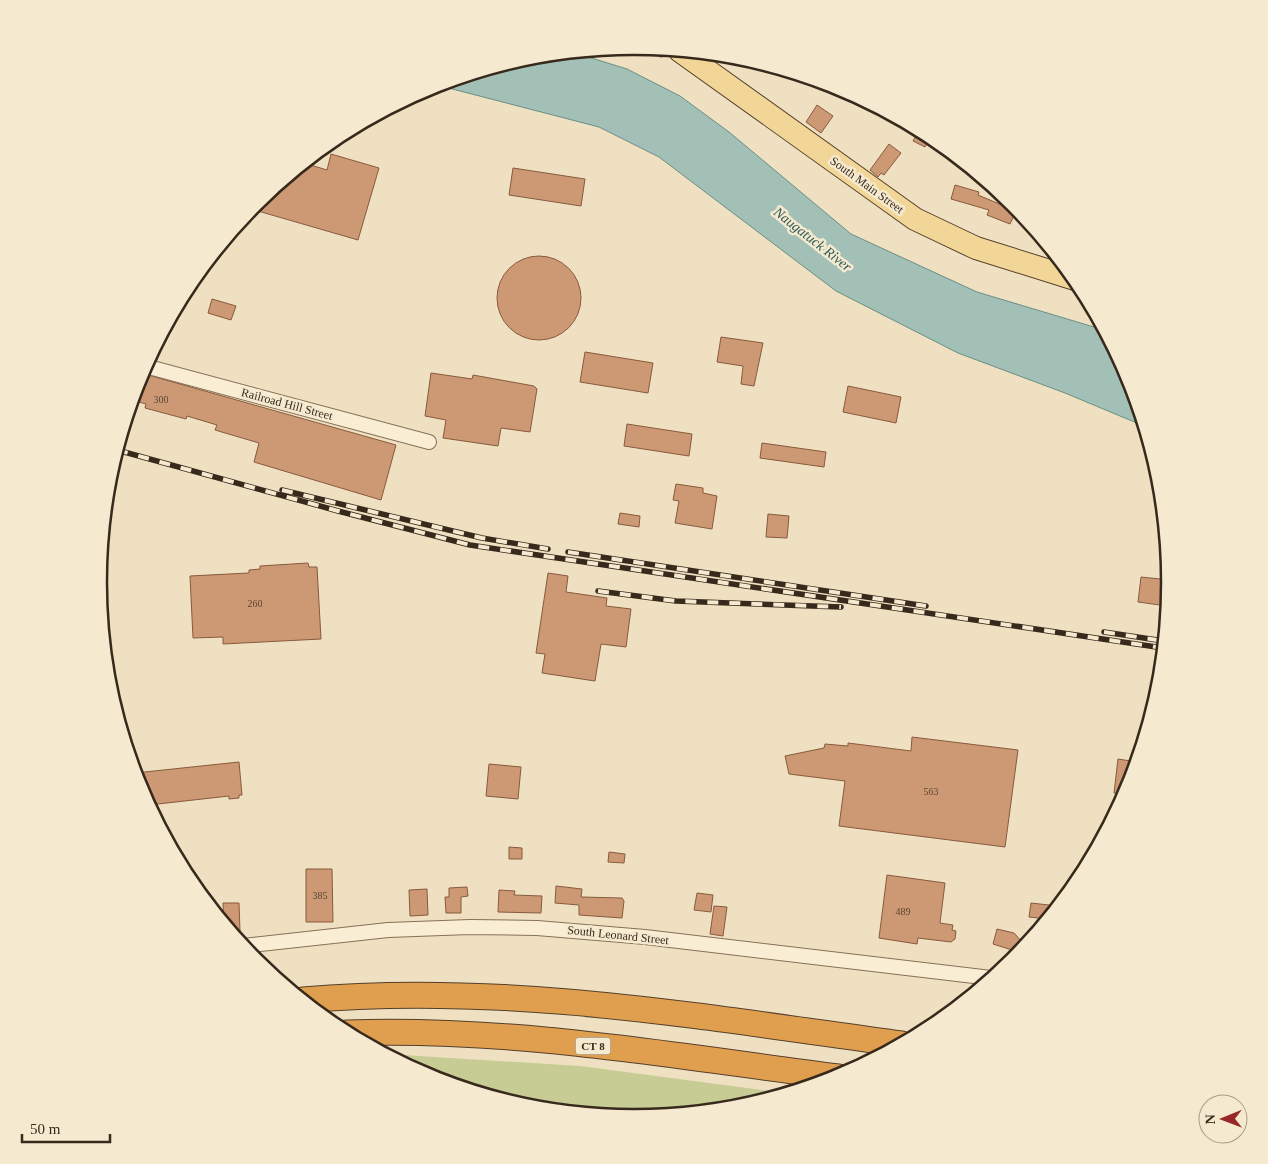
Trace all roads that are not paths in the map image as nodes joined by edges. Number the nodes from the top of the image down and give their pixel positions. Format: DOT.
graph roads {
  1 [pos="691,59"];
  2 [pos="1062,275"];
  3 [pos="152,368"];
  4 [pos="429,442"];
  5 [pos="252,945"];
  6 [pos="982,977"];
  7 [pos="313,1000"];
  8 [pos="362,1033"];
  9 [pos="890,1043"];
  10 [pos="818,1075"];
  1 -- 2 [label="main road, South Main Street"];
  3 -- 4 [label="street, Railroad Hill Street"];
  5 -- 6 [label="street, South Leonard Street"];
  7 -- 9 [label="highway"];
  8 -- 10 [label="highway, CT 8"];
}
